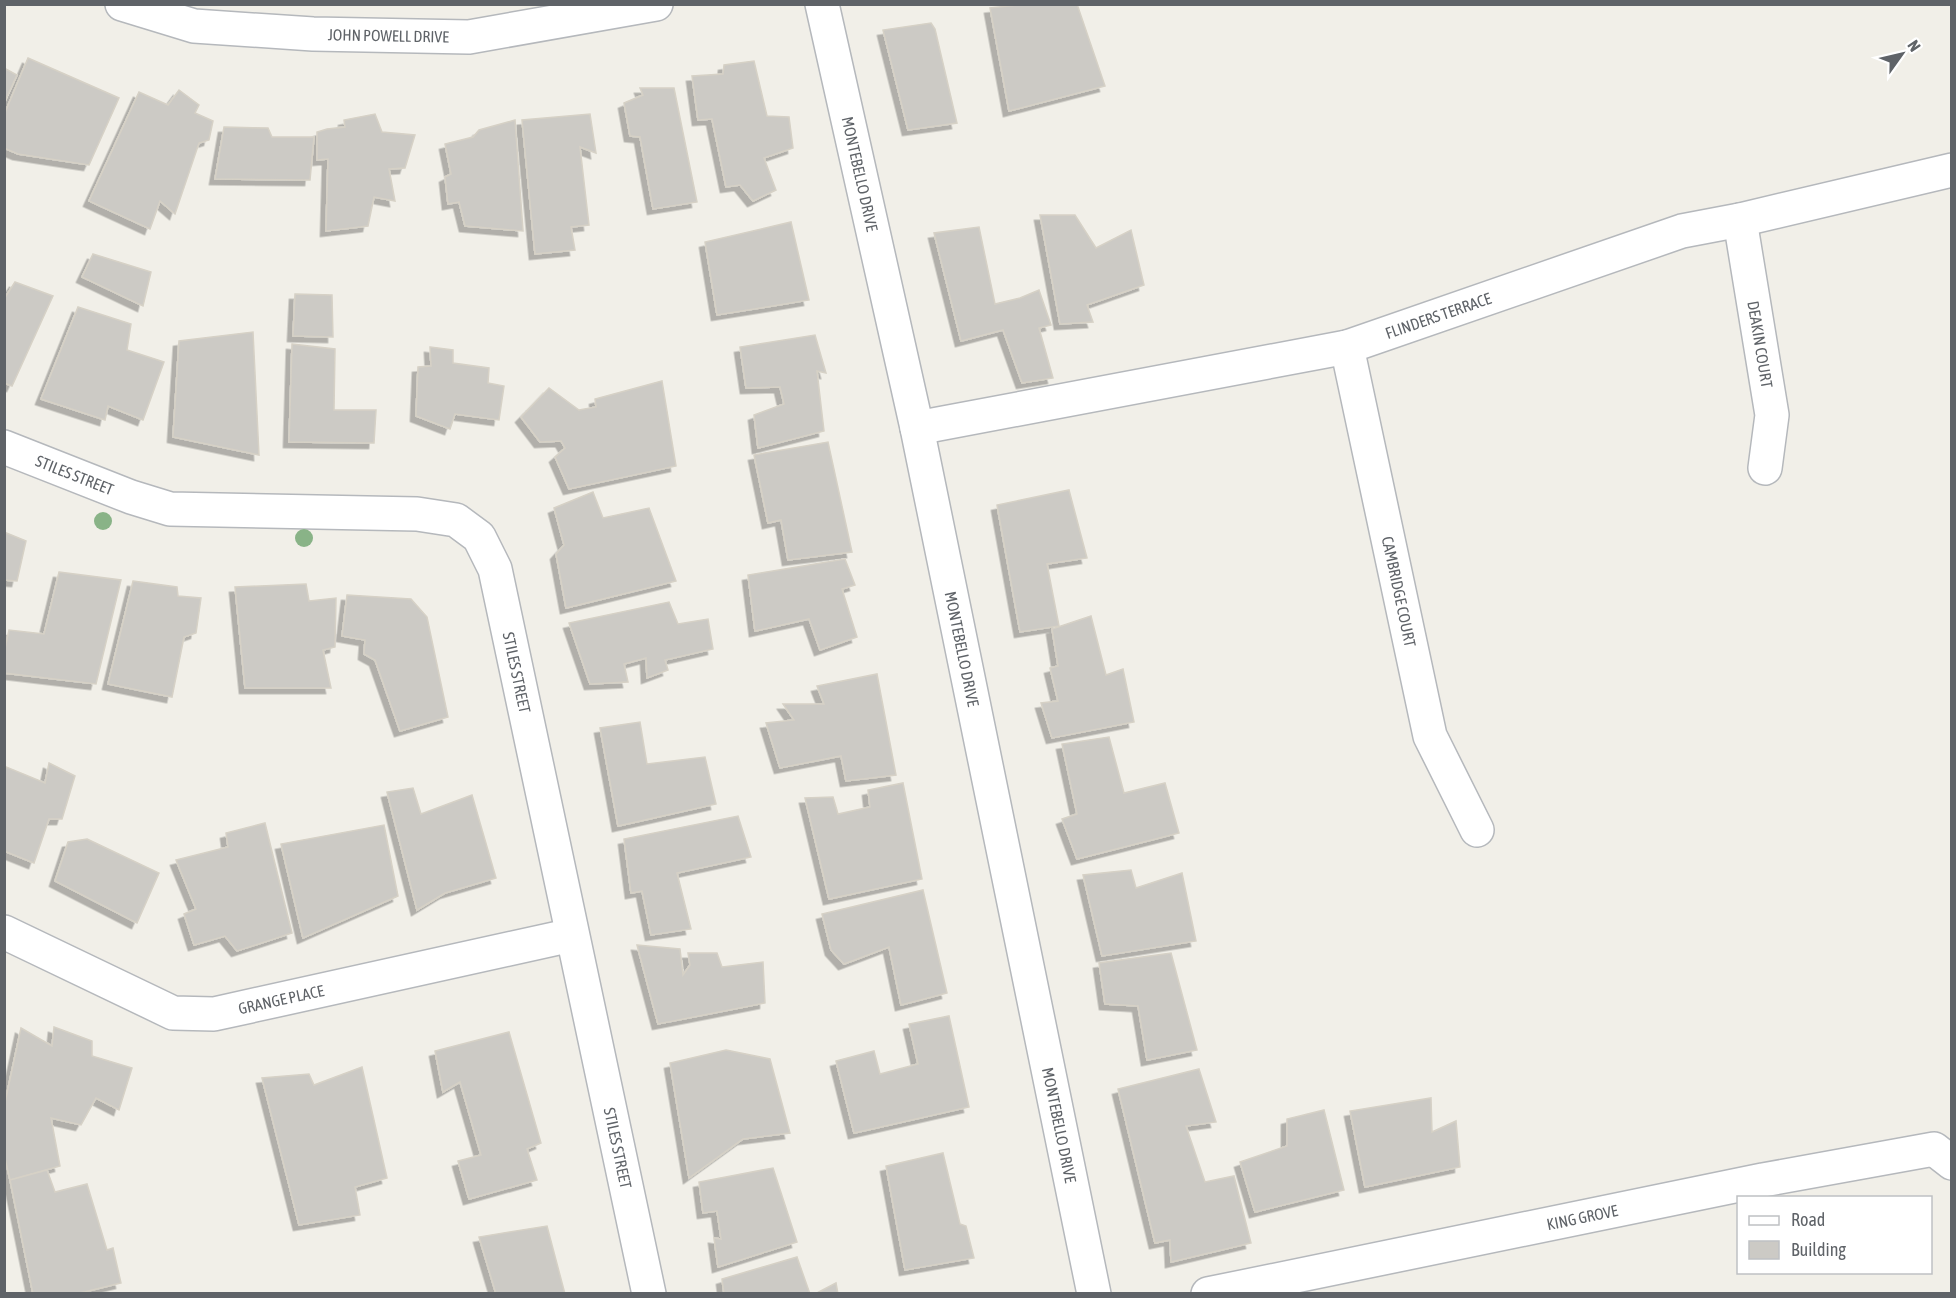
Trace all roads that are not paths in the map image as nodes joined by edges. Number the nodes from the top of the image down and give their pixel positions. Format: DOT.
graph roads {
  1 [pos="122,4"];
  2 [pos="656,4"];
  3 [pos="822,4"];
  4 [pos="1952,170"];
  5 [pos="1740,220"];
  6 [pos="1347,347"];
  7 [pos="917,428"];
  8 [pos="4,447"];
  9 [pos="1765,468"];
  10 [pos="1477,830"];
  11 [pos="4,932"];
  12 [pos="572,935"];
  13 [pos="1952,1163"];
  14 [pos="649,1293"];
  15 [pos="1094,1293"];
  16 [pos="1208,1293"];
  1 -- 2 [label="street, JOHN POWELL DRIVE"];
  3 -- 7 [label="street, MONTEBELLO DRIVE"];
  4 -- 5 [label="street, FLINDERS TERRACE"];
  5 -- 6 [label="street, FLINDERS TERRACE"];
  5 -- 9 [label="street, DEAKIN COURT"];
  6 -- 7 [label="street, FLINDERS TERRACE"];
  6 -- 10 [label="street, CAMBRIDGE COURT"];
  7 -- 15 [label="street, MONTEBELLO DRIVE"];
  8 -- 12 [label="street, STILES STREET"];
  11 -- 12 [label="street, GRANGE PLACE"];
  12 -- 14 [label="street, STILES STREET"];
  13 -- 16 [label="street, KING GROVE"];
}
